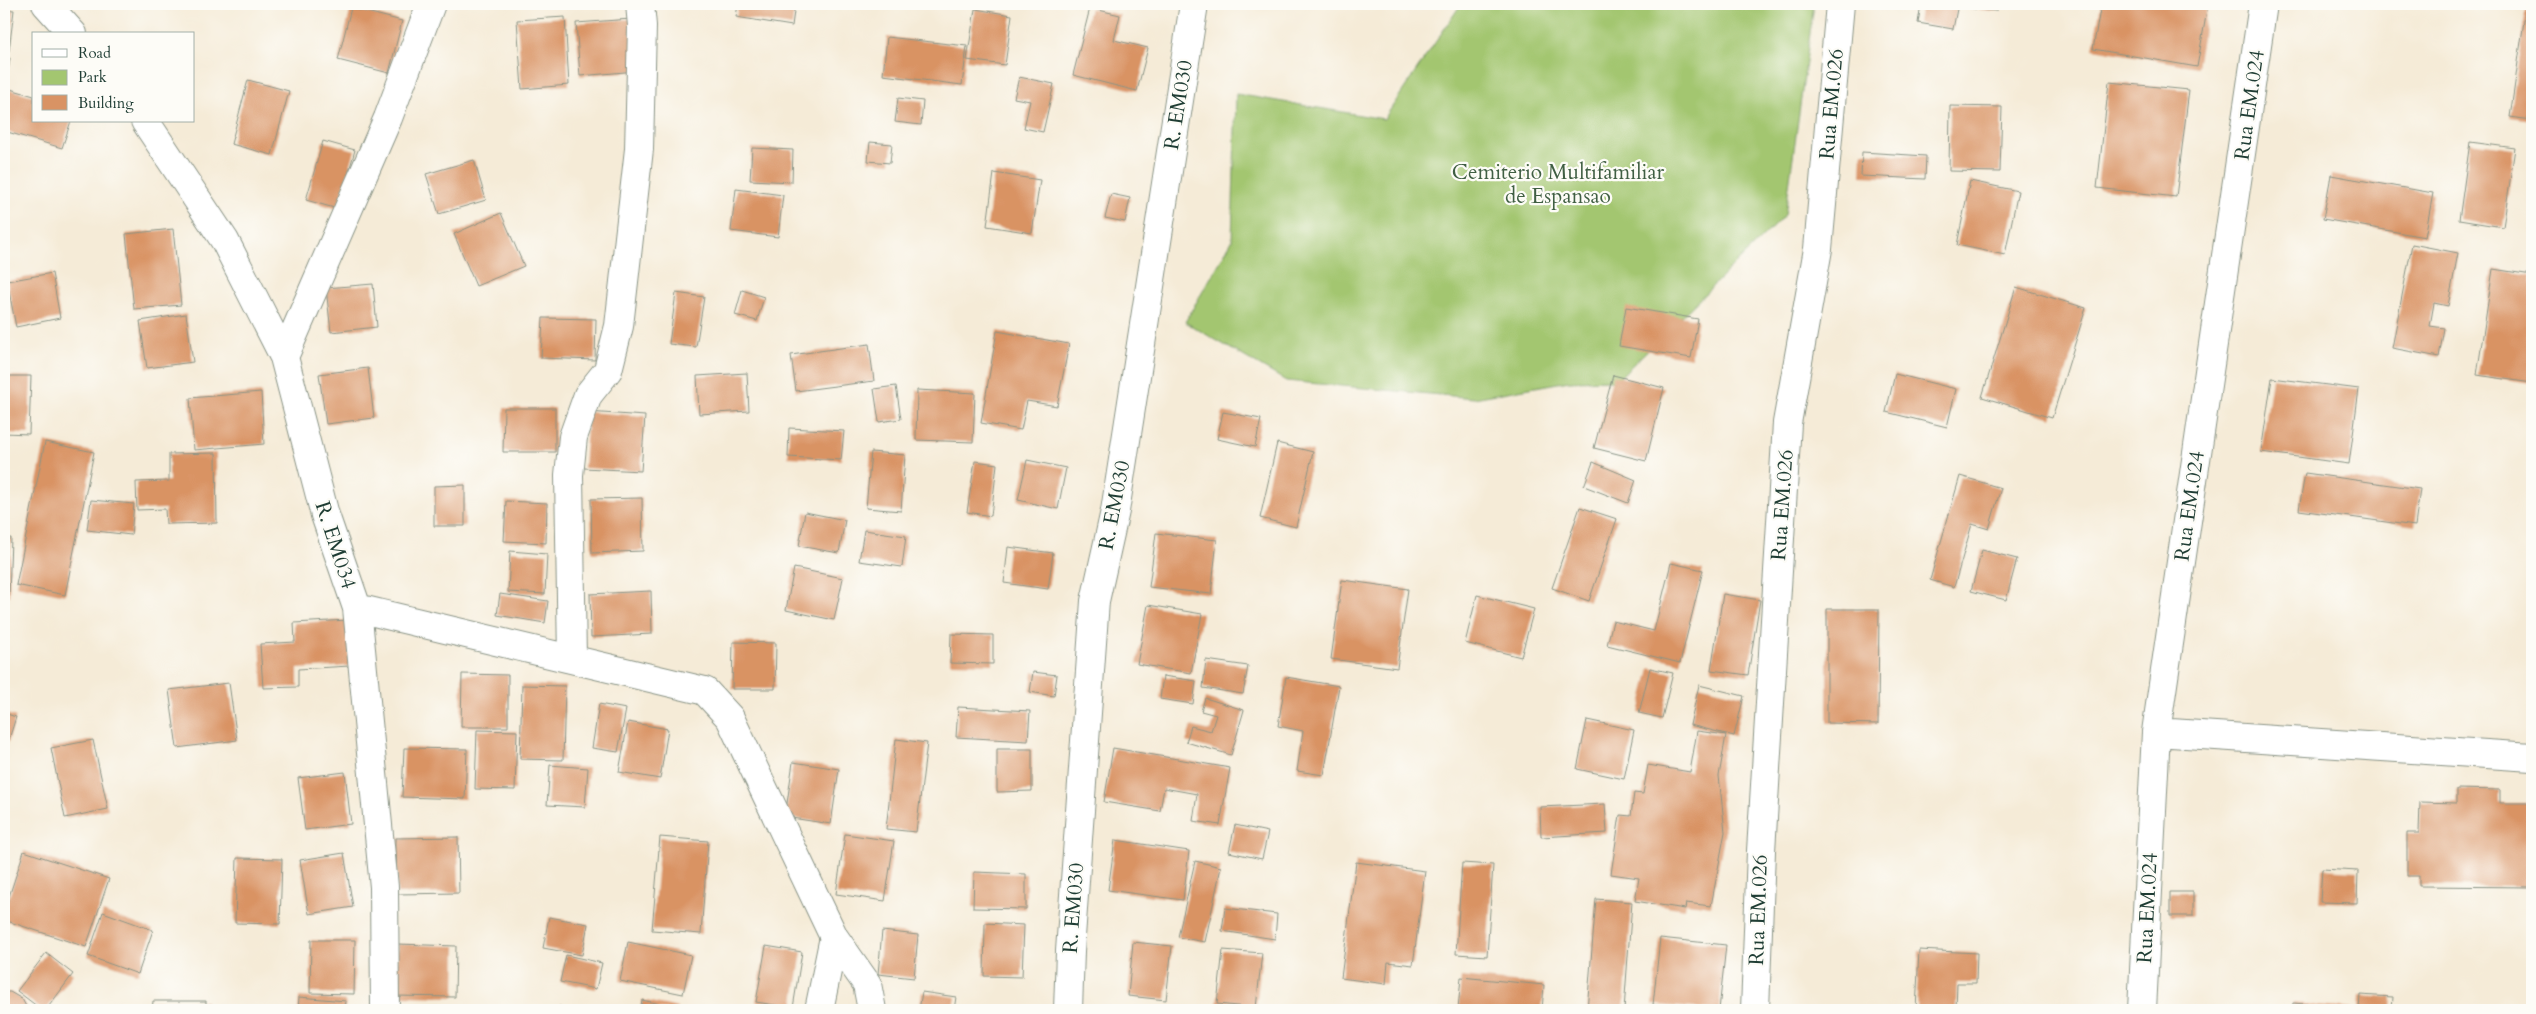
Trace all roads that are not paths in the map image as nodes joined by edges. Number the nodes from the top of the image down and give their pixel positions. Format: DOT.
graph roads {
  1 [pos="46,4"];
  2 [pos="431,4"];
  3 [pos="640,4"];
  4 [pos="1194,4"];
  5 [pos="1840,4"];
  6 [pos="2264,4"];
  7 [pos="71,32"];
  8 [pos="146,122"];
  9 [pos="284,357"];
  10 [pos="357,608"];
  11 [pos="572,659"];
  12 [pos="2156,732"];
  13 [pos="2532,757"];
  14 [pos="834,937"];
  15 [pos="385,1010"];
  16 [pos="820,1010"];
  17 [pos="872,1010"];
  18 [pos="1068,1010"];
  19 [pos="1755,1010"];
  20 [pos="2142,1010"];
  1 -- 7 [label="street"];
  2 -- 9 [label="street"];
  3 -- 11 [label="street"];
  4 -- 18 [label="street, R. EM030"];
  5 -- 19 [label="street, Rua EM.026"];
  6 -- 12 [label="street, Rua EM.024"];
  8 -- 9 [label="street, R. EM034"];
  9 -- 10 [label="street, R. EM034"];
  10 -- 11 [label="street"];
  10 -- 15 [label="street, R. EM034"];
  11 -- 14 [label="street"];
  12 -- 13 [label="street"];
  12 -- 20 [label="street, Rua EM.024"];
  14 -- 16 [label="street"];
  14 -- 17 [label="street"];
}
